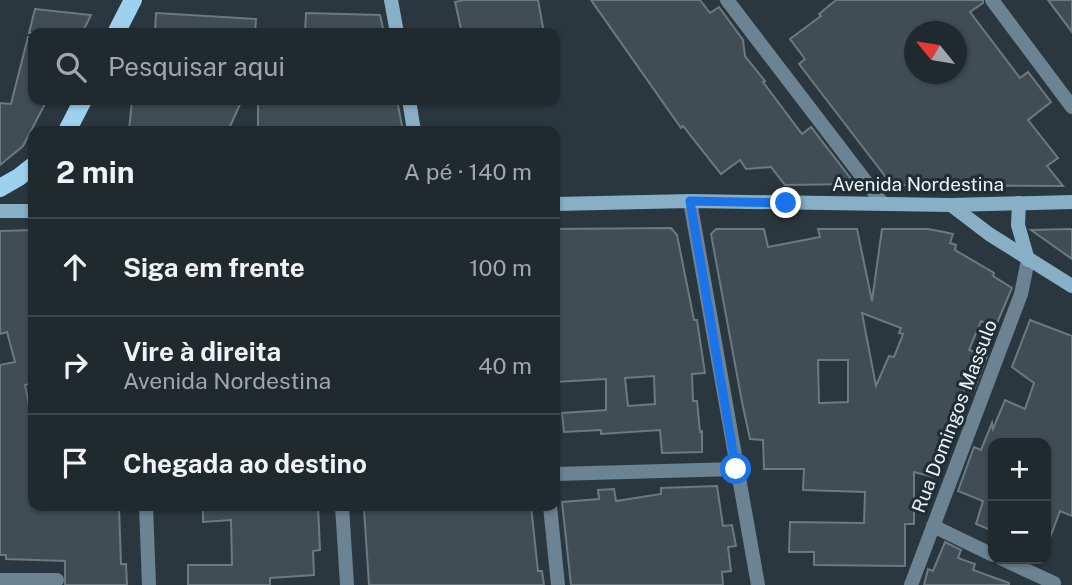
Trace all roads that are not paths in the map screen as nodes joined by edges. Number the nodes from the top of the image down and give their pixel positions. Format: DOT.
graph roads {
  1 [pos="132,0"];
  2 [pos="391,0"];
  3 [pos="727,0"];
  4 [pos="992,0"];
  5 [pos="118,28"];
  6 [pos="396,28"];
  7 [pos="80,105"];
  8 [pos="410,105"];
  9 [pos="1072,107"];
  10 [pos="70,126"];
  11 [pos="413,126"];
  12 [pos="28,170"];
  13 [pos="0,188"];
  14 [pos="690,201"];
  15 [pos="1072,202"];
  16 [pos="1018,203"];
  17 [pos="560,204"];
  18 [pos="883,204"];
  19 [pos="951,205"];
  20 [pos="0,211"];
  21 [pos="28,211"];
  22 [pos="1028,260"];
  23 [pos="1072,286"];
  24 [pos="736,469"];
  25 [pos="560,474"];
  26 [pos="146,511"];
  27 [pos="342,511"];
  28 [pos="551,511"];
  29 [pos="933,526"];
  30 [pos="988,553"];
  31 [pos="1013,564"];
  32 [pos="0,580"];
  33 [pos="57,580"];
  34 [pos="1054,583"];
  35 [pos="149,585"];
  36 [pos="347,585"];
  37 [pos="558,585"];
  38 [pos="758,585"];
  39 [pos="911,585"];
  1 -- 5 [label="main road"];
  2 -- 6 [label="main road"];
  3 -- 18 [label="street"];
  4 -- 9 [label="street"];
  7 -- 10 [label="main road"];
  8 -- 11 [label="main road"];
  12 -- 13 [label="main road"];
  14 -- 17 [label="main road, Avenida Nordestina"];
  14 -- 18 [label="main road, Avenida Nordestina"];
  14 -- 24 [label="street"];
  15 -- 16 [label="main road, Avenida Nordestina"];
  16 -- 19 [label="main road, Avenida Nordestina"];
  16 -- 22 [label="main road"];
  18 -- 19 [label="main road, Avenida Nordestina"];
  19 -- 22 [label="main road"];
  20 -- 21 [label="main road"];
  22 -- 23 [label="main road"];
  22 -- 29 [label="street, Rua Domingos Massulo"];
  24 -- 25 [label="street"];
  24 -- 38 [label="street"];
  26 -- 35 [label="street"];
  27 -- 36 [label="street"];
  28 -- 37 [label="street"];
  29 -- 30 [label="street"];
  29 -- 39 [label="street, Rua Domingos Massulo"];
  31 -- 34 [label="street"];
  32 -- 33 [label="street"];
}
